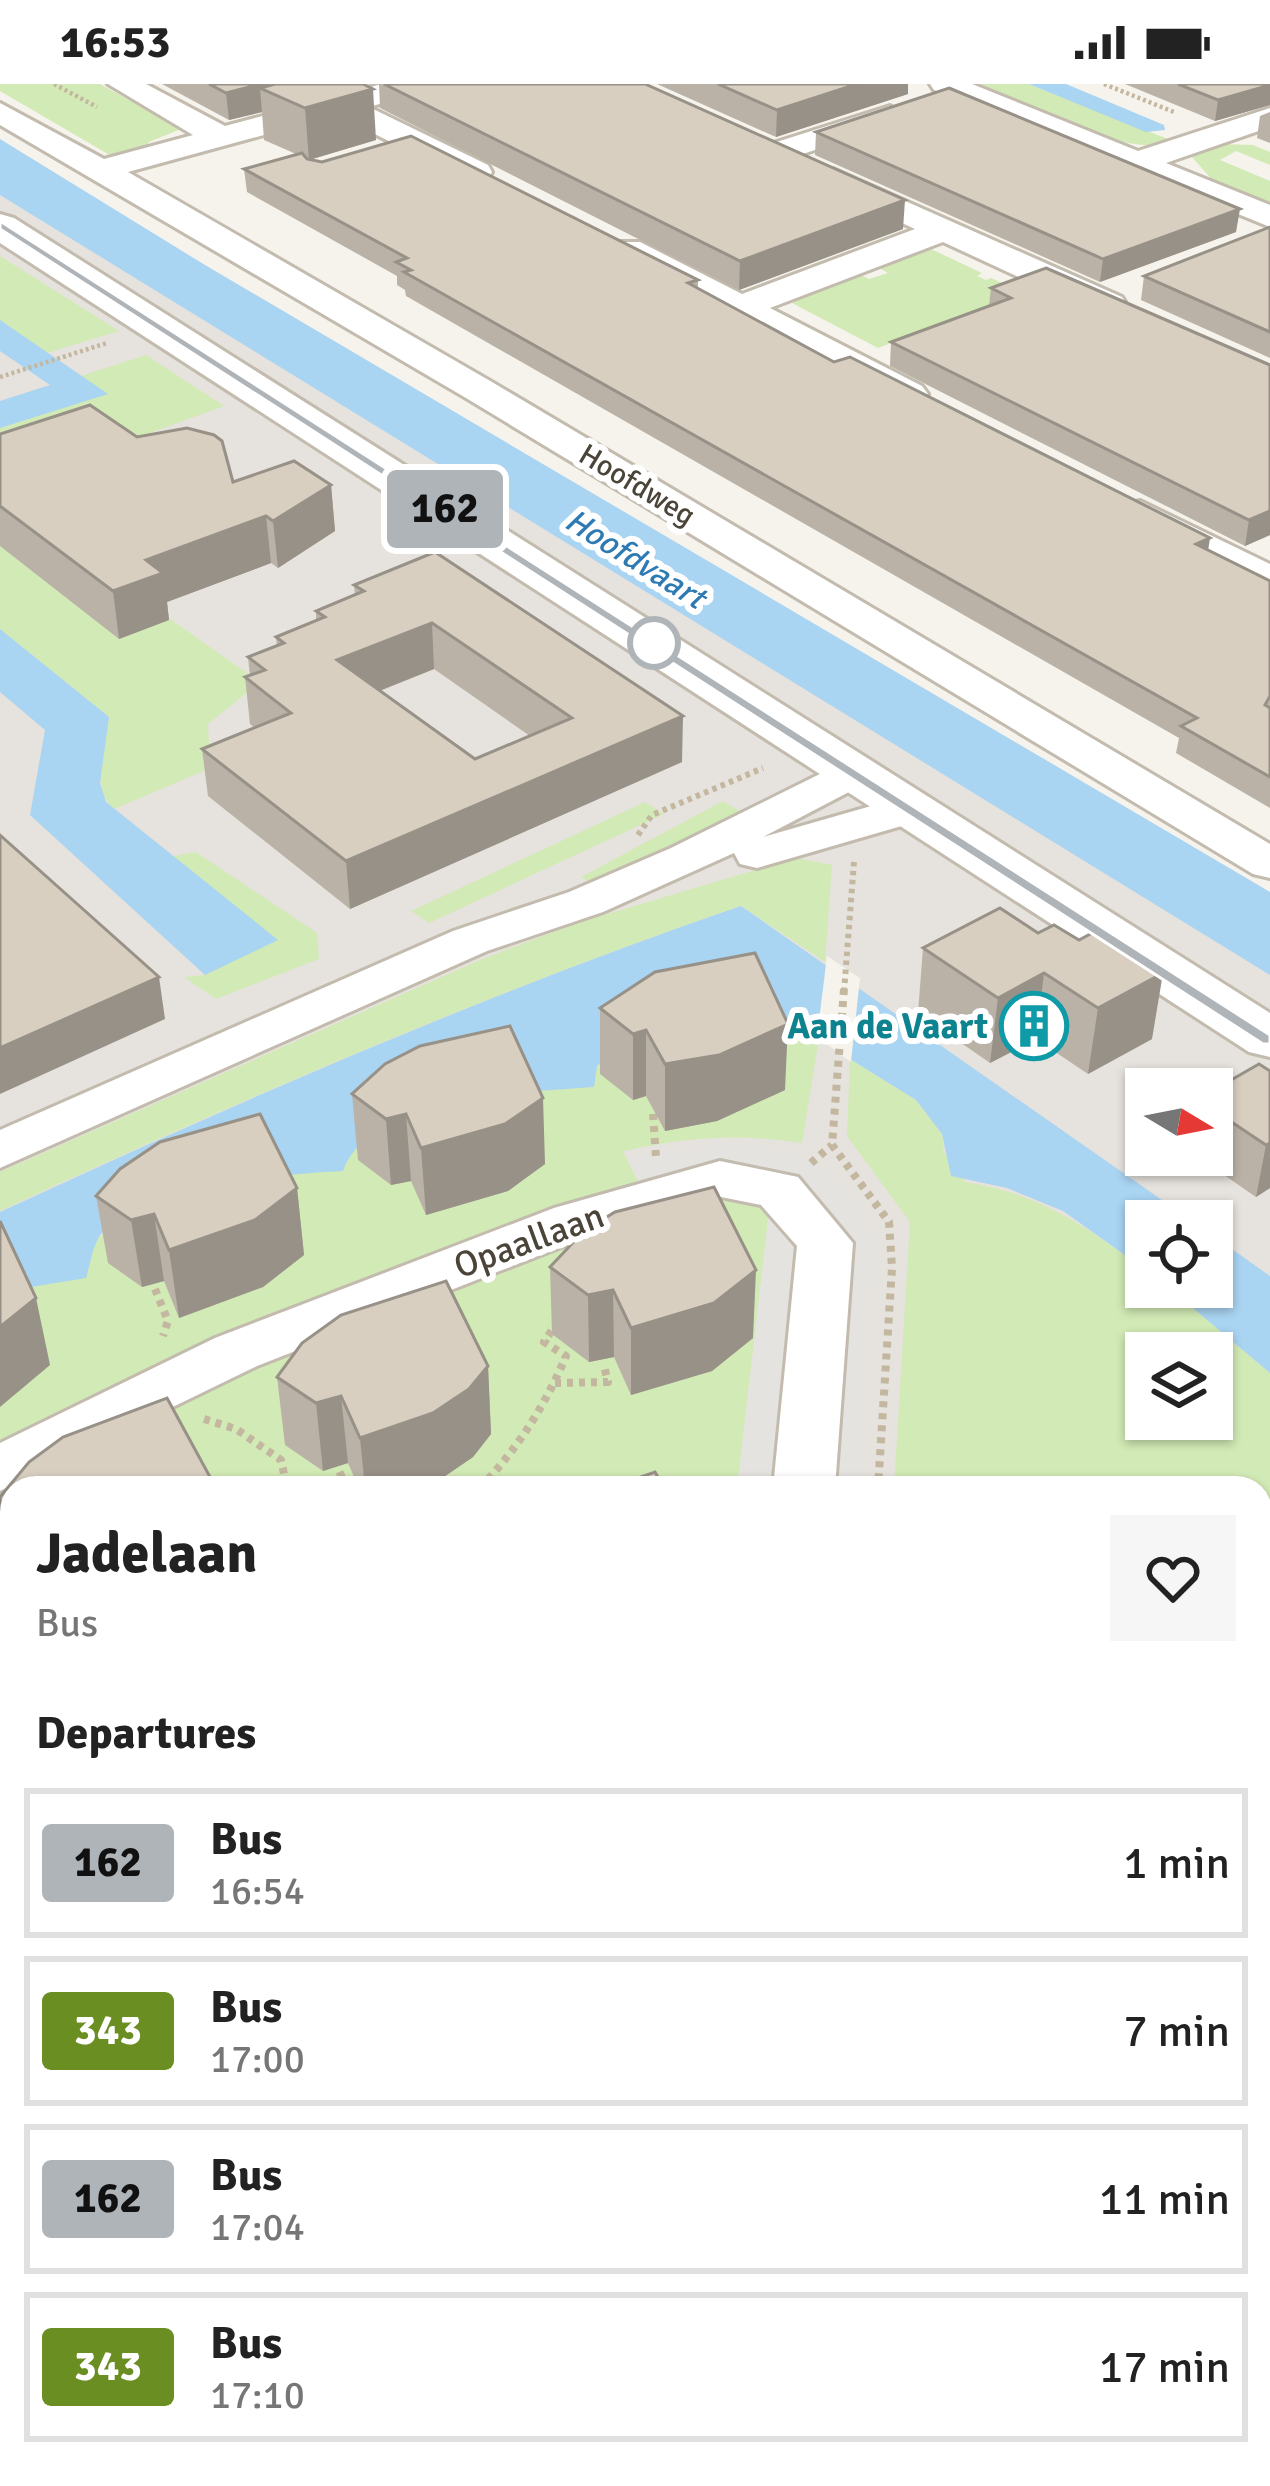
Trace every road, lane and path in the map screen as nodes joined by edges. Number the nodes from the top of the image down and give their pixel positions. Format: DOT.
graph roads {
  1 [pos="123,84"];
  2 [pos="417,84"];
  3 [pos="953,88"];
  4 [pos="341,105"];
  5 [pos="0,112"];
  6 [pos="1270,117"];
  7 [pos="220,137"];
  8 [pos="417,143"];
  9 [pos="379,154"];
  10 [pos="1135,163"];
  11 [pos="100,170"];
  12 [pos="496,182"];
  13 [pos="0,226"];
  14 [pos="947,229"];
  15 [pos="595,232"];
  16 [pos="1263,232"];
  17 [pos="1141,302"];
  18 [pos="740,307"];
  19 [pos="80,352"];
  20 [pos="1,377"];
  21 [pos="949,415"];
  22 [pos="1116,501"];
  23 [pos="1267,576"];
  24 [pos="854,771"];
  25 [pos="913,808"];
  26 [pos="855,854"];
  27 [pos="1270,864"];
  28 [pos="586,902"];
  29 [pos="1270,1039"];
  30 [pos="840,1054"];
  31 [pos="0,1151"];
  32 [pos="557,1322"];
  33 [pos="604,1366"];
  34 [pos="555,1383"];
  35 [pos="0,1468"];
  36 [pos="339,1471"];
  37 [pos="341,1476"];
  38 [pos="491,1476"];
  39 [pos="805,1476"];
  1 -- 7 [label="street"];
  2 -- 4 [label="street"];
  3 -- 10 [label="street"];
  3 -- 14 [label="street"];
  4 -- 7 [label="street"];
  4 -- 8 [label="street"];
  5 -- 11 [label="street, Hoofdweg"];
  6 -- 10 [label="street"];
  7 -- 11 [label="street"];
  8 -- 9 [label="street"];
  8 -- 12 [label="street"];
  10 -- 16 [label="street"];
  11 -- 27 [label="street, Hoofdweg"];
  13 -- 24 [label="street"];
  14 -- 17 [label="street"];
  14 -- 18 [label="street"];
  15 -- 18 [label="street"];
  18 -- 21 [label="street"];
  19 -- 20 [label="path"];
  22 -- 23 [label="street"];
  24 -- 25 [label="street"];
  24 -- 28 [label="street"];
  25 -- 28 [label="street"];
  25 -- 29 [label="street"];
  26 -- 30 [label="path"];
  28 -- 31 [label="street"];
  32 -- 34 [label="path"];
  33 -- 34 [label="path"];
  34 -- 38 [label="path"];
  35 -- 39 [label="street, Opaallaan"];
  36 -- 37 [label="path"];
}
